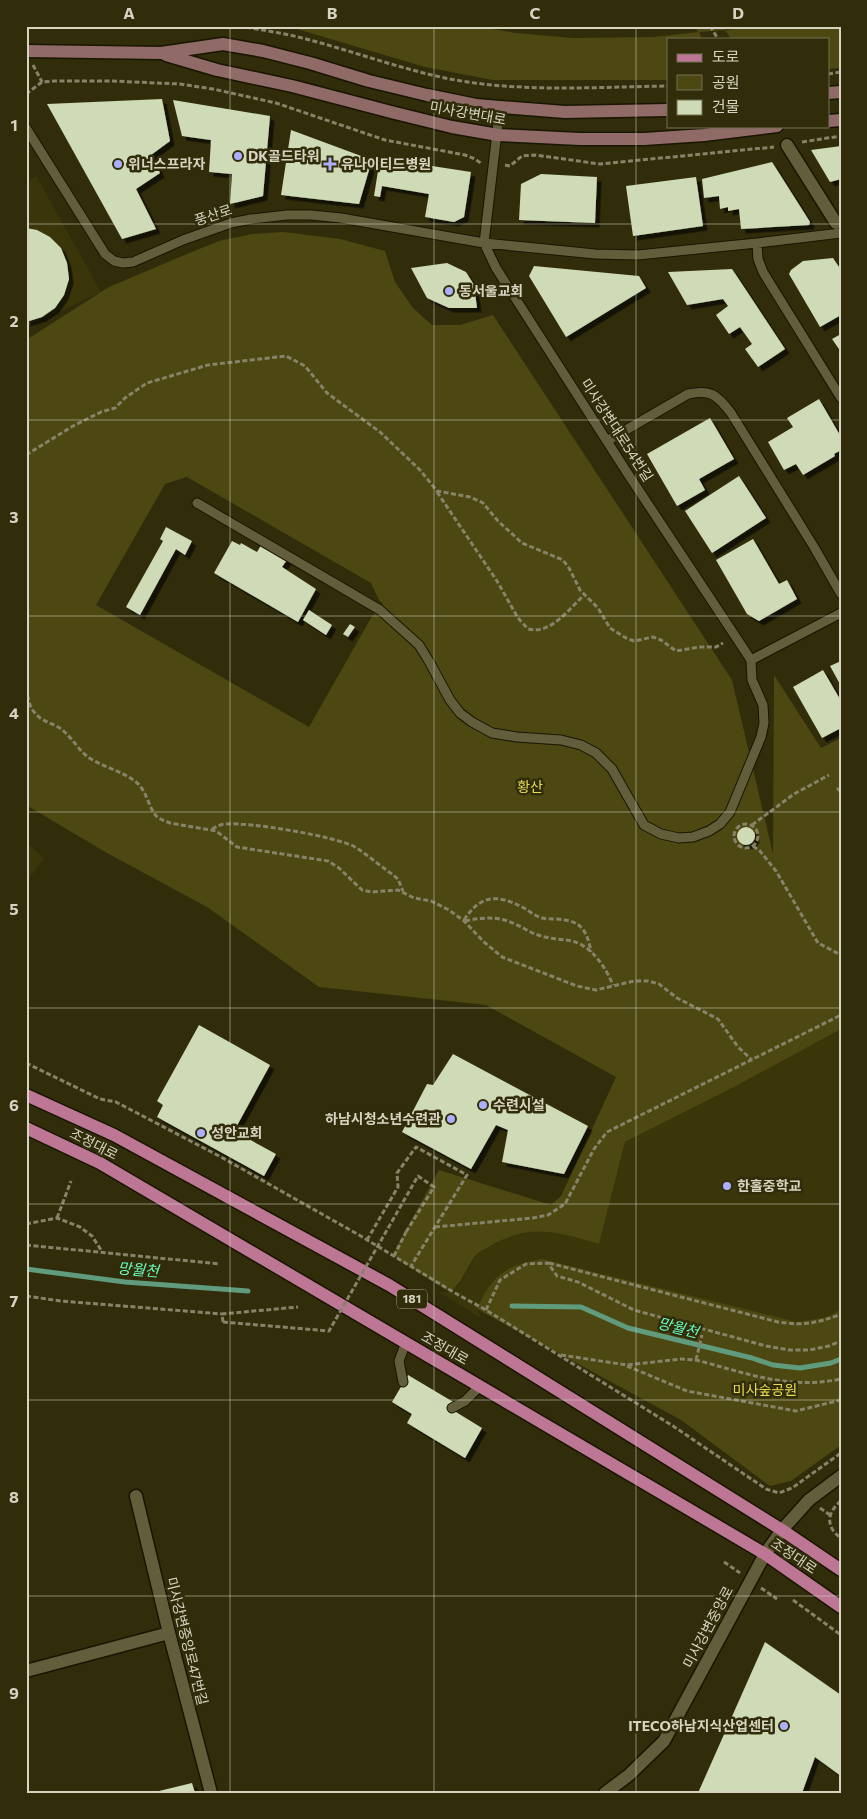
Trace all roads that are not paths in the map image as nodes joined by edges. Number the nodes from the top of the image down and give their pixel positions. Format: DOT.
graph roads {
  1 [pos="26,51"];
  2 [pos="162,53"];
  3 [pos="500,107"];
  4 [pos="667,110"];
  5 [pos="26,128"];
  6 [pos="761,128"];
  7 [pos="498,135"];
  8 [pos="787,145"];
  9 [pos="838,228"];
  10 [pos="484,243"];
  11 [pos="757,243"];
  12 [pos="841,398"];
  13 [pos="607,441"];
  14 [pos="197,503"];
  15 [pos="841,594"];
  16 [pos="841,614"];
  17 [pos="751,660"];
  18 [pos="26,1096"];
  19 [pos="26,1128"];
  20 [pos="406,1342"];
  21 [pos="404,1382"];
  22 [pos="480,1386"];
  23 [pos="452,1408"];
  24 [pos="841,1476"];
  25 [pos="136,1496"];
  26 [pos="782,1530"];
  27 [pos="765,1554"];
  28 [pos="841,1570"];
  29 [pos="841,1607"];
  30 [pos="169,1633"];
  31 [pos="26,1671"];
  32 [pos="211,1793"];
  33 [pos="605,1793"];
  1 -- 2 [label="main road, 미사강변대로"];
  2 -- 3 [label="main road, 미사강변대로"];
  2 -- 7 [label="main road, 미사강변대로"];
  3 -- 4 [label="main road, 미사강변대로"];
  3 -- 7 [label="lane"];
  5 -- 10 [label="lane, 풍산로"];
  6 -- 7 [label="main road, 미사강변대로"];
  7 -- 10 [label="lane"];
  8 -- 9 [label="street"];
  9 -- 11 [label="lane"];
  10 -- 11 [label="lane"];
  10 -- 13 [label="lane, 미사강변대로54번길"];
  11 -- 12 [label="lane"];
  13 -- 15 [label="lane"];
  13 -- 17 [label="lane, 미사강변대로54번길"];
  14 -- 17 [label="lane"];
  16 -- 17 [label="lane"];
  18 -- 26 [label="main road, 조정대로 / 181"];
  19 -- 20 [label="main road, 조정대로"];
  20 -- 21 [label="lane"];
  20 -- 22 [label="main road, 조정대로"];
  22 -- 23 [label="lane"];
  22 -- 27 [label="main road, 조정대로"];
  24 -- 26 [label="street, 미사강변중앙로"];
  25 -- 30 [label="street, 미사강변중앙로47번길"];
  26 -- 27 [label="street, 미사강변중앙로"];
  26 -- 28 [label="main road, 조정대로 / 181"];
  27 -- 29 [label="main road, 조정대로"];
  27 -- 33 [label="street, 미사강변중앙로"];
  30 -- 31 [label="street"];
  30 -- 32 [label="street, 미사강변중앙로47번길"];
}
